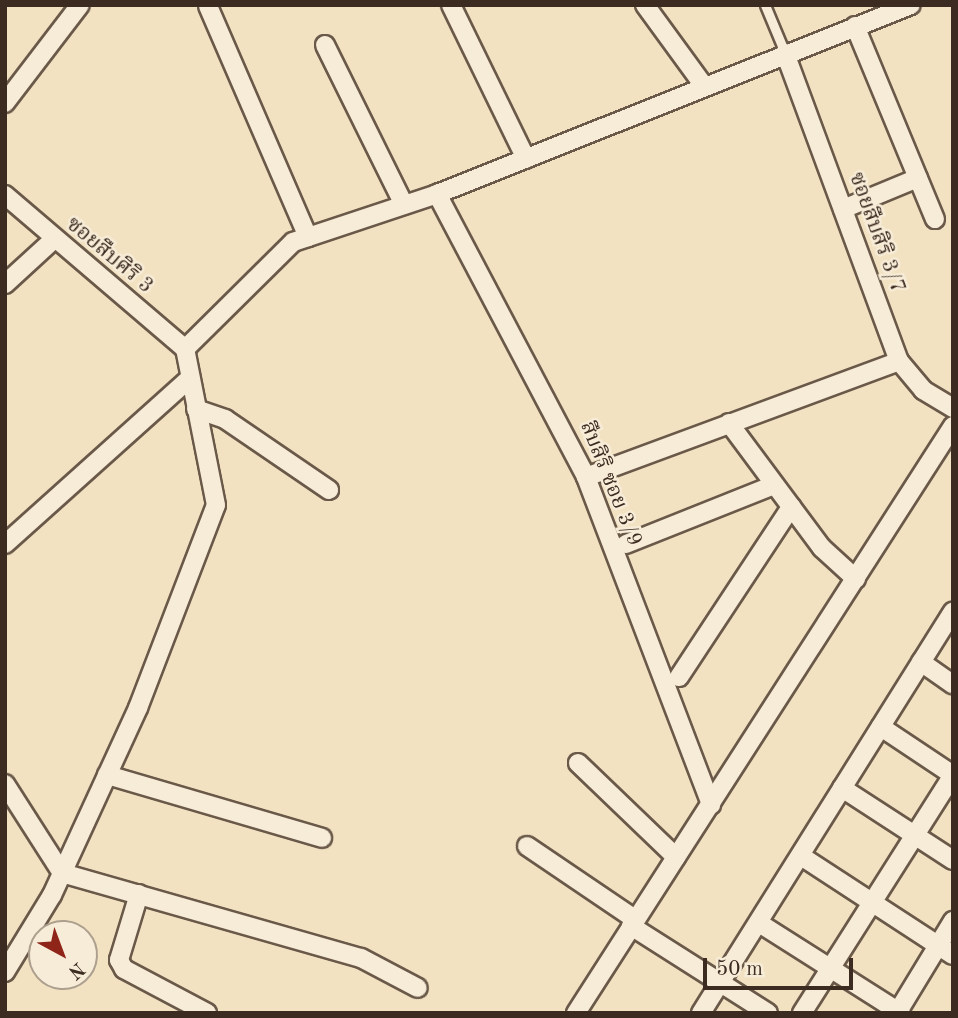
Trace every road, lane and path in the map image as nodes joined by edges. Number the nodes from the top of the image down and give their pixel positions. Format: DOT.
graph roads {
  1 [pos="80,5"];
  2 [pos="451,5"];
  3 [pos="645,5"];
  4 [pos="765,5"];
  5 [pos="911,5"];
  6 [pos="208,6"];
  7 [pos="855,26"];
  8 [pos="325,45"];
  9 [pos="785,53"];
  10 [pos="704,86"];
  11 [pos="5,103"];
  12 [pos="526,159"];
  13 [pos="919,178"];
  14 [pos="437,194"];
  15 [pos="5,195"];
  16 [pos="404,205"];
  17 [pos="843,209"];
  18 [pos="935,219"];
  19 [pos="308,237"];
  20 [pos="53,240"];
  21 [pos="5,284"];
  22 [pos="185,349"];
  23 [pos="899,361"];
  24 [pos="190,378"];
  25 [pos="953,408"];
  26 [pos="196,409"];
  27 [pos="729,423"];
  28 [pos="953,426"];
  29 [pos="586,477"];
  30 [pos="774,485"];
  31 [pos="329,490"];
  32 [pos="791,507"];
  33 [pos="5,544"];
  34 [pos="626,544"];
  35 [pos="856,579"];
  36 [pos="953,611"];
  37 [pos="921,662"];
  38 [pos="678,677"];
  39 [pos="953,684"];
  40 [pos="880,727"];
  41 [pos="578,763"];
  42 [pos="107,775"];
  43 [pos="953,775"];
  44 [pos="5,784"];
  45 [pos="842,788"];
  46 [pos="711,805"];
  47 [pos="915,834"];
  48 [pos="322,838"];
  49 [pos="527,846"];
  50 [pos="801,856"];
  51 [pos="676,857"];
  52 [pos="953,860"];
  53 [pos="62,873"];
  54 [pos="139,894"];
  55 [pos="872,903"];
  56 [pos="953,921"];
  57 [pos="633,922"];
  58 [pos="759,923"];
  59 [pos="945,950"];
  60 [pos="830,967"];
  61 [pos="5,972"];
  62 [pos="721,983"];
  63 [pos="418,988"];
  64 [pos="898,1012"];
  65 [pos="206,1013"];
  66 [pos="576,1013"];
  67 [pos="701,1013"];
  68 [pos="768,1013"];
  69 [pos="802,1013"];
  1 -- 11 [label="street"];
  2 -- 12 [label="street"];
  3 -- 10 [label="street"];
  4 -- 9 [label="lane"];
  5 -- 7 [label="street"];
  6 -- 19 [label="street"];
  7 -- 9 [label="street"];
  7 -- 13 [label="street"];
  8 -- 16 [label="street"];
  9 -- 10 [label="street"];
  9 -- 17 [label="street, ซอยสืบสิริ 3/7"];
  10 -- 12 [label="street"];
  12 -- 14 [label="street"];
  13 -- 17 [label="street"];
  13 -- 18 [label="street"];
  14 -- 16 [label="street"];
  14 -- 29 [label="street, สืบสิริ ซอย 3/9"];
  15 -- 20 [label="street, ซอยสืบศิริ 3"];
  16 -- 19 [label="street"];
  17 -- 23 [label="street, ซอยสืบสิริ 3/7"];
  19 -- 22 [label="street"];
  20 -- 21 [label="street"];
  20 -- 22 [label="street, ซอยสืบศิริ 3"];
  22 -- 24 [label="street"];
  23 -- 25 [label="street, ซอยสืบสิริ 3/7"];
  23 -- 27 [label="street"];
  24 -- 26 [label="street"];
  24 -- 33 [label="street"];
  26 -- 31 [label="street"];
  26 -- 42 [label="street"];
  27 -- 29 [label="street"];
  27 -- 30 [label="street"];
  28 -- 35 [label="street"];
  29 -- 46 [label="street, สืบสิริ ซอย 3/9"];
  30 -- 32 [label="street"];
  30 -- 34 [label="street"];
  32 -- 35 [label="street"];
  32 -- 38 [label="street"];
  35 -- 46 [label="street"];
  36 -- 37 [label="street"];
  37 -- 39 [label="street"];
  37 -- 40 [label="street"];
  40 -- 43 [label="street"];
  40 -- 45 [label="street"];
  41 -- 51 [label="street"];
  42 -- 48 [label="street"];
  42 -- 53 [label="street"];
  43 -- 47 [label="street"];
  44 -- 53 [label="street"];
  45 -- 47 [label="street"];
  45 -- 50 [label="street"];
  46 -- 51 [label="street"];
  47 -- 52 [label="street"];
  47 -- 55 [label="street"];
  49 -- 57 [label="street"];
  50 -- 55 [label="street"];
  50 -- 58 [label="street"];
  51 -- 57 [label="street"];
  53 -- 54 [label="street"];
  53 -- 61 [label="street"];
  54 -- 63 [label="street"];
  54 -- 65 [label="street"];
  55 -- 59 [label="street"];
  55 -- 60 [label="street"];
  56 -- 59 [label="street"];
  57 -- 62 [label="street"];
  57 -- 66 [label="street"];
  58 -- 60 [label="street"];
  58 -- 62 [label="street"];
  59 -- 64 [label="street"];
  60 -- 64 [label="street"];
  60 -- 69 [label="street"];
  62 -- 67 [label="street"];
  62 -- 68 [label="street"];
}
